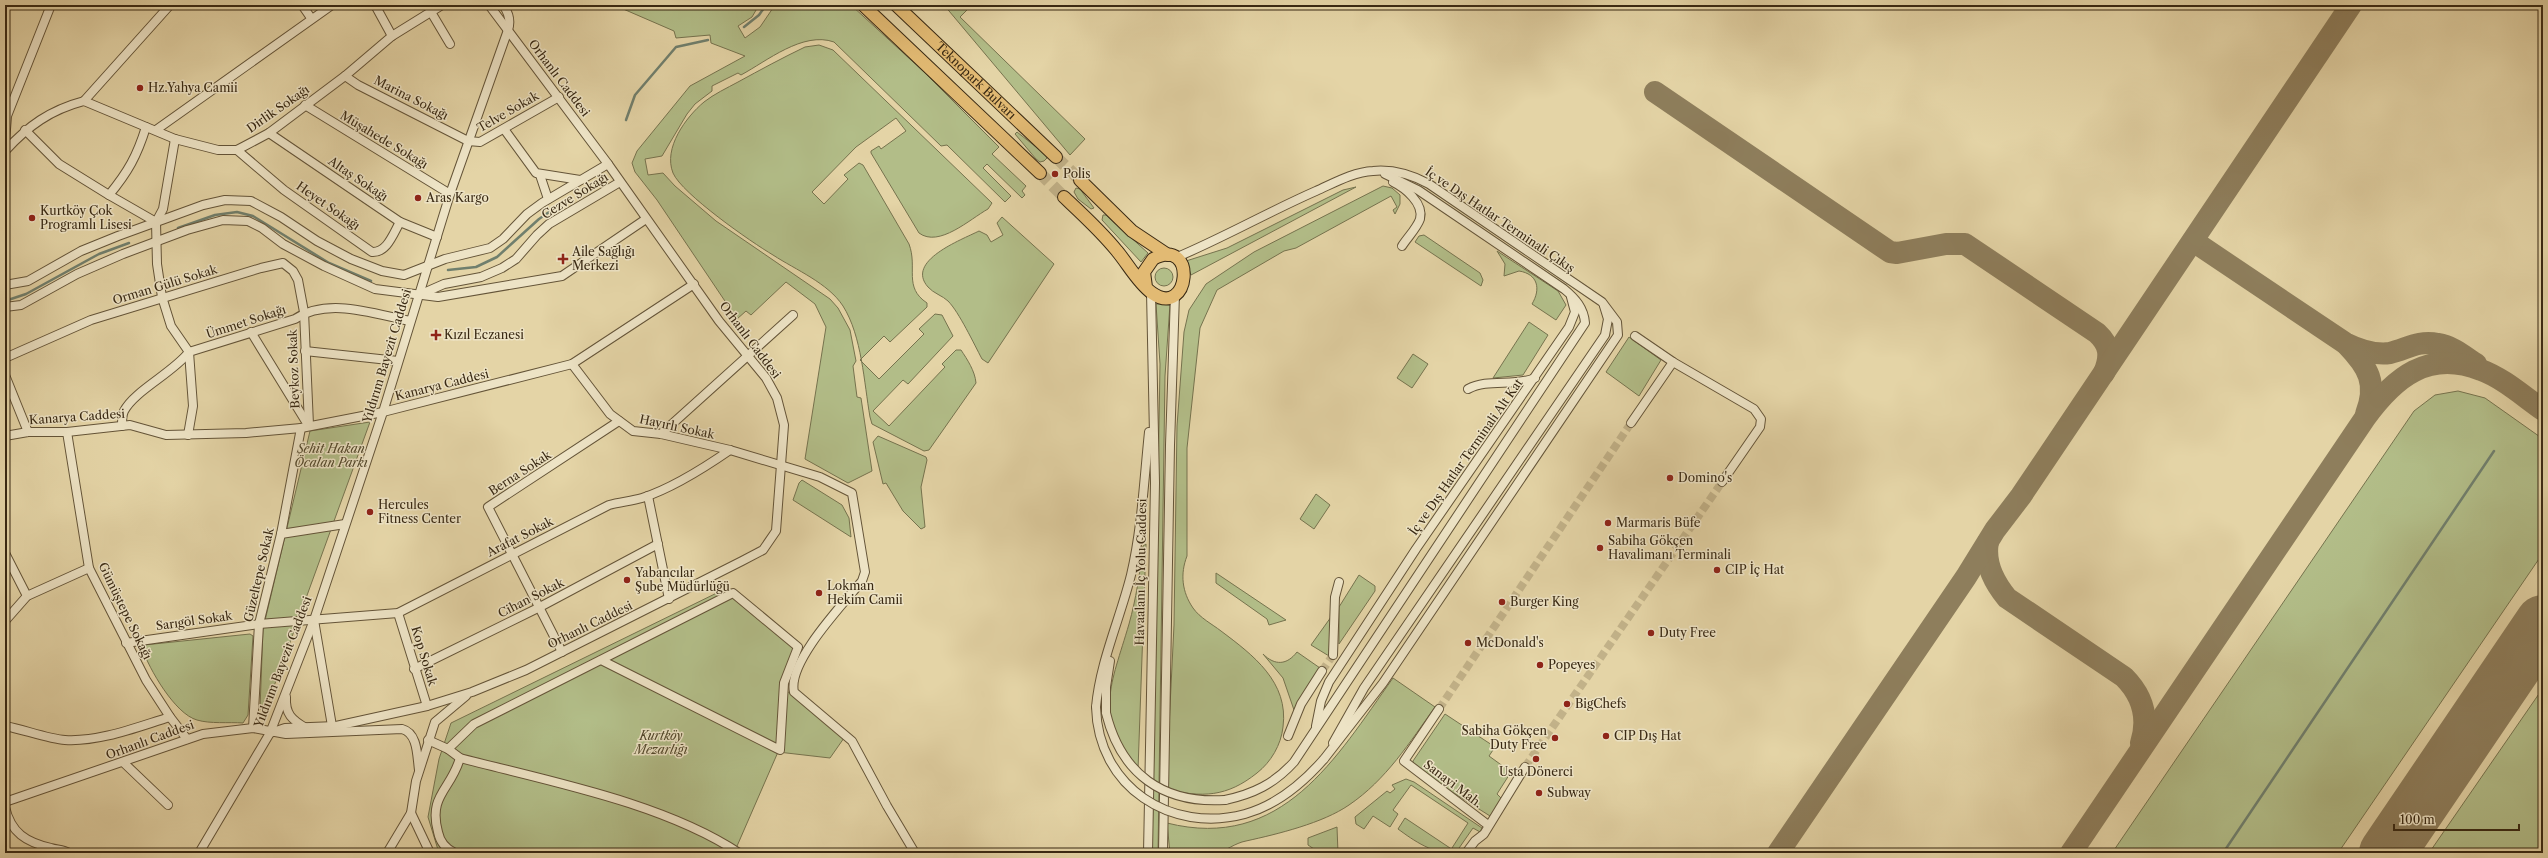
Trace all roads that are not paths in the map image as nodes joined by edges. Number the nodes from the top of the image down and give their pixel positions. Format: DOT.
graph roads {
  1 [pos="51,5"];
  2 [pos="170,5"];
  3 [pos="302,5"];
  4 [pos="332,5"];
  5 [pos="375,5"];
  6 [pos="442,5"];
  7 [pos="489,5"];
  8 [pos="863,5"];
  9 [pos="896,5"];
  10 [pos="906,5"];
  11 [pos="505,8"];
  12 [pos="431,12"];
  13 [pos="311,18"];
  14 [pos="508,30"];
  15 [pos="392,36"];
  16 [pos="450,44"];
  17 [pos="948,54"];
  18 [pos="345,76"];
  19 [pos="559,97"];
  20 [pos="84,101"];
  21 [pos="305,105"];
  22 [pos="146,127"];
  23 [pos="504,129"];
  24 [pos="25,130"];
  25 [pos="156,130"];
  26 [pos="269,133"];
  27 [pos="175,139"];
  28 [pos="468,141"];
  29 [pos="5,142"];
  30 [pos="238,150"];
  31 [pos="5,151"];
  32 [pos="1056,157"];
  33 [pos="608,164"];
  34 [pos="1040,173"];
  35 [pos="1356,174"];
  36 [pos="540,175"];
  37 [pos="580,180"];
  38 [pos="1080,180"];
  39 [pos="620,182"];
  40 [pos="108,194"];
  41 [pos="450,194"];
  42 [pos="1064,197"];
  43 [pos="548,199"];
  44 [pos="646,219"];
  45 [pos="156,222"];
  46 [pos="400,222"];
  47 [pos="437,237"];
  48 [pos="156,242"];
  49 [pos="1402,246"];
  50 [pos="1171,257"];
  51 [pos="427,266"];
  52 [pos="694,284"];
  53 [pos="5,285"];
  54 [pos="1149,290"];
  55 [pos="1569,293"];
  56 [pos="1175,294"];
  57 [pos="419,295"];
  58 [pos="162,297"];
  59 [pos="1602,302"];
  60 [pos="5,307"];
  61 [pos="304,312"];
  62 [pos="793,315"];
  63 [pos="410,321"];
  64 [pos="251,332"];
  65 [pos="1635,336"];
  66 [pos="305,351"];
  67 [pos="189,352"];
  68 [pos="747,355"];
  69 [pos="5,358"];
  70 [pos="1589,358"];
  71 [pos="398,362"];
  72 [pos="1673,362"];
  73 [pos="572,364"];
  74 [pos="1595,371"];
  75 [pos="5,375"];
  76 [pos="1535,378"];
  77 [pos="1468,389"];
  78 [pos="1152,400"];
  79 [pos="384,412"];
  80 [pos="620,421"];
  81 [pos="1631,423"];
  82 [pos="122,426"];
  83 [pos="305,427"];
  84 [pos="28,432"];
  85 [pos="67,432"];
  86 [pos="660,434"];
  87 [pos="188,435"];
  88 [pos="5,436"];
  89 [pos="730,450"];
  90 [pos="782,465"];
  91 [pos="1722,482"];
  92 [pos="648,496"];
  93 [pos="346,524"];
  94 [pos="281,534"];
  95 [pos="658,544"];
  96 [pos="511,555"];
  97 [pos="6,556"];
  98 [pos="89,568"];
  99 [pos="1339,582"];
  100 [pos="27,596"];
  101 [pos="669,599"];
  102 [pos="538,608"];
  103 [pos="398,612"];
  104 [pos="314,620"];
  105 [pos="5,621"];
  106 [pos="259,624"];
  107 [pos="1116,631"];
  108 [pos="126,643"];
  109 [pos="562,652"];
  110 [pos="1333,655"];
  111 [pos="601,660"];
  112 [pos="414,669"];
  113 [pos="1322,671"];
  114 [pos="287,688"];
  115 [pos="472,692"];
  116 [pos="427,706"];
  117 [pos="1439,709"];
  118 [pos="170,717"];
  119 [pos="5,726"];
  120 [pos="332,726"];
  121 [pos="253,728"];
  122 [pos="307,728"];
  123 [pos="1315,731"];
  124 [pos="270,733"];
  125 [pos="1288,736"];
  126 [pos="187,739"];
  127 [pos="428,740"];
  128 [pos="448,749"];
  129 [pos="460,758"];
  130 [pos="1324,759"];
  131 [pos="124,763"];
  132 [pos="1525,767"];
  133 [pos="419,770"];
  134 [pos="5,802"];
  135 [pos="168,805"];
  136 [pos="5,807"];
  137 [pos="411,813"];
  138 [pos="10,824"];
  139 [pos="1488,825"];
  140 [pos="5,831"];
  141 [pos="69,853"];
  142 [pos="199,853"];
  143 [pos="387,853"];
  144 [pos="430,853"];
  145 [pos="455,853"];
  146 [pos="740,853"];
  147 [pos="916,853"];
  148 [pos="1148,853"];
  149 [pos="1164,853"];
  150 [pos="1466,853"];
  1 -- 29 [label="street"];
  2 -- 20 [label="street"];
  3 -- 13 [label="street"];
  4 -- 13 [label="street"];
  5 -- 15 [label="street"];
  6 -- 12 [label="street, Dirlik Sokağı"];
  7 -- 14 [label="street, Orhanlı Caddesi"];
  8 -- 34 [label="highway"];
  9 -- 17 [label="highway, Teknopark Bulvarı"];
  10 -- 17 [label="highway"];
  11 -- 14 [label="street, Yıldırım Bayezit Caddesi"];
  12 -- 15 [label="street, Dirlik Sokağı"];
  12 -- 16 [label="street"];
  13 -- 25 [label="street"];
  14 -- 19 [label="street, Orhanlı Caddesi"];
  14 -- 28 [label="street, Yıldırım Bayezit Caddesi"];
  15 -- 18 [label="street, Dirlik Sokağı"];
  17 -- 32 [label="highway, Teknopark Bulvarı"];
  18 -- 21 [label="street, Dirlik Sokağı"];
  18 -- 28 [label="street, Marina Sokağı"];
  19 -- 23 [label="street, Telve Sokak"];
  19 -- 33 [label="street, Orhanlı Caddesi"];
  20 -- 22 [label="street, Dirlik Sokağı"];
  20 -- 24 [label="street"];
  21 -- 26 [label="street, Dirlik Sokağı"];
  21 -- 41 [label="street, Müşahede Sokağı"];
  22 -- 25 [label="street, Dirlik Sokağı"];
  22 -- 40 [label="street"];
  23 -- 28 [label="street, Telve Sokak"];
  23 -- 36 [label="street"];
  24 -- 31 [label="street"];
  24 -- 40 [label="street"];
  25 -- 27 [label="street, Dirlik Sokağı"];
  26 -- 30 [label="street, Dirlik Sokağı"];
  26 -- 46 [label="street, Altaş Sokağı"];
  27 -- 30 [label="street, Dirlik Sokağı"];
  27 -- 45 [label="street"];
  28 -- 41 [label="street, Yıldırım Bayezit Caddesi"];
  30 -- 46 [label="street, Heyet Sokağı"];
  33 -- 37 [label="street, Cezve Sokağı"];
  33 -- 39 [label="street, Orhanlı Caddesi"];
  35 -- 49 [label="street"];
  35 -- 50 [label="street, İç ve Dış Hatlar Terminali Çıkış"];
  35 -- 55 [label="street, İç ve Dış Hatlar Terminali Çıkış"];
  35 -- 59 [label="street, İç ve Dış Hatlar Terminali Çıkış"];
  36 -- 37 [label="street"];
  36 -- 43 [label="street"];
  37 -- 43 [label="street, Cezve Sokağı"];
  38 -- 50 [label="highway"];
  39 -- 44 [label="street, Orhanlı Caddesi"];
  39 -- 57 [label="street, Cezve Sokağı"];
  40 -- 45 [label="street"];
  41 -- 47 [label="street, Yıldırım Bayezit Caddesi"];
  42 -- 54 [label="highway"];
  43 -- 51 [label="street, Cezve Sokağı"];
  44 -- 52 [label="street, Orhanlı Caddesi"];
  44 -- 57 [label="street"];
  45 -- 48 [label="street"];
  45 -- 51 [label="street, Cezve Sokağı"];
  45 -- 53 [label="street, Cezve Sokağı"];
  46 -- 47 [label="street, Altaş Sokağı"];
  47 -- 51 [label="street, Yıldırım Bayezit Caddesi"];
  48 -- 57 [label="street"];
  48 -- 58 [label="street"];
  48 -- 60 [label="street"];
  50 -- 54 [label="highway"];
  50 -- 56 [label="highway"];
  51 -- 57 [label="street, Yıldırım Bayezit Caddesi"];
  52 -- 68 [label="street, Orhanlı Caddesi"];
  52 -- 73 [label="street, Kanarya Caddesi"];
  54 -- 56 [label="highway"];
  54 -- 78 [label="street, Havaalanı İç Yolu Caddesi"];
  55 -- 76 [label="street, İç ve Dış Hatlar Terminali Alt Kat"];
  55 -- 123 [label="street, İç ve Dış Hatlar Terminali Çıkış"];
  56 -- 149 [label="street"];
  57 -- 63 [label="street, Yıldırım Bayezit Caddesi"];
  58 -- 61 [label="street, Orman Gülü Sokak"];
  58 -- 67 [label="street"];
  58 -- 69 [label="street, Orman Gülü Sokak"];
  59 -- 70 [label="street"];
  59 -- 74 [label="street"];
  61 -- 63 [label="street, Ümmet Sokağı"];
  61 -- 64 [label="street, Ümmet Sokağı"];
  61 -- 66 [label="street, Beykoz Sokak"];
  62 -- 68 [label="street"];
  63 -- 71 [label="street, Yıldırım Bayezit Caddesi"];
  64 -- 67 [label="street, Ümmet Sokağı"];
  64 -- 83 [label="street"];
  65 -- 72 [label="street"];
  66 -- 71 [label="street"];
  66 -- 83 [label="street, Beykoz Sokak"];
  67 -- 82 [label="street"];
  67 -- 87 [label="street"];
  68 -- 86 [label="street"];
  68 -- 90 [label="street, Orhanlı Caddesi"];
  70 -- 74 [label="street"];
  70 -- 130 [label="street"];
  71 -- 79 [label="street, Yıldırım Bayezit Caddesi"];
  72 -- 81 [label="street"];
  72 -- 91 [label="street"];
  73 -- 79 [label="street, Kanarya Caddesi"];
  73 -- 80 [label="street, Hayırlı Sokak"];
  74 -- 130 [label="street"];
  75 -- 84 [label="street"];
  76 -- 77 [label="street"];
  76 -- 123 [label="street, İç ve Dış Hatlar Terminali Alt Kat"];
  78 -- 107 [label="street"];
  78 -- 148 [label="street, Havaalanı İç Yolu Caddesi"];
  79 -- 83 [label="street, Kanarya Caddesi"];
  79 -- 93 [label="street, Yıldırım Bayezit Caddesi"];
  80 -- 86 [label="street, Hayırlı Sokak"];
  80 -- 96 [label="street, Berna Sokak"];
  82 -- 85 [label="street, Kanarya Caddesi"];
  82 -- 87 [label="street, Kanarya Caddesi"];
  83 -- 87 [label="street, Kanarya Caddesi"];
  83 -- 94 [label="street, Güzeltepe Sokak"];
  84 -- 85 [label="street, Kanarya Caddesi"];
  84 -- 88 [label="street, Kanarya Caddesi"];
  85 -- 98 [label="street, Gümüştepe Sokağı"];
  86 -- 89 [label="street, Hayırlı Sokak"];
  89 -- 90 [label="street, Hayırlı Sokak"];
  89 -- 92 [label="street, Arafat Sokak"];
  90 -- 101 [label="street, Orhanlı Caddesi"];
  90 -- 147 [label="street, Hayırlı Sokak"];
  92 -- 95 [label="street"];
  92 -- 96 [label="street, Arafat Sokak"];
  93 -- 94 [label="street"];
  93 -- 104 [label="street, Yıldırım Bayezit Caddesi"];
  94 -- 106 [label="street, Güzeltepe Sokak"];
  95 -- 101 [label="street"];
  95 -- 102 [label="street, Cihan Sokak"];
  96 -- 102 [label="street, Berna Sokak"];
  96 -- 103 [label="street, Arafat Sokak"];
  97 -- 100 [label="street"];
  98 -- 100 [label="street"];
  98 -- 108 [label="street, Gümüştepe Sokağı"];
  99 -- 110 [label="street"];
  100 -- 105 [label="street"];
  101 -- 109 [label="street, Orhanlı Caddesi"];
  102 -- 109 [label="street, Berna Sokak"];
  102 -- 112 [label="street, Cihan Sokak"];
  103 -- 104 [label="street, Arafat Sokak"];
  103 -- 112 [label="street, Kop Sokak"];
  104 -- 106 [label="street, Sarıgöl Sokak"];
  104 -- 114 [label="street, Yıldırım Bayezit Caddesi"];
  104 -- 120 [label="street"];
  106 -- 108 [label="street, Sarıgöl Sokak"];
  106 -- 121 [label="street, Güzeltepe Sokak"];
  107 -- 123 [label="street, İç ve Dış Hatlar Terminali Çıkış, bridge"];
  107 -- 130 [label="street, bridge"];
  108 -- 118 [label="street, Gümüştepe Sokağı"];
  109 -- 115 [label="street, Orhanlı Caddesi"];
  111 -- 111 [label="street"];
  111 -- 128 [label="street"];
  112 -- 116 [label="street, Kop Sokak"];
  113 -- 125 [label="street"];
  114 -- 122 [label="street"];
  114 -- 124 [label="street, Yıldırım Bayezit Caddesi"];
  115 -- 116 [label="street"];
  115 -- 127 [label="street"];
  116 -- 120 [label="street"];
  117 -- 139 [label="street, Sanayi Mah."];
  118 -- 119 [label="street"];
  118 -- 126 [label="street, Gümüştepe Sokağı"];
  120 -- 122 [label="street"];
  121 -- 124 [label="street, Orhanlı Caddesi"];
  121 -- 126 [label="street, Orhanlı Caddesi"];
  122 -- 124 [label="street"];
  124 -- 133 [label="street, Orhanlı Caddesi"];
  124 -- 142 [label="street, Yıldırım Bayezit Caddesi"];
  126 -- 131 [label="street, Orhanlı Caddesi"];
  127 -- 128 [label="street"];
  127 -- 133 [label="street"];
  128 -- 129 [label="street"];
  129 -- 145 [label="street"];
  129 -- 146 [label="street"];
  131 -- 134 [label="street, Orhanlı Caddesi"];
  131 -- 135 [label="street"];
  132 -- 139 [label="street, Sanayi Mah."];
  133 -- 137 [label="street"];
  136 -- 138 [label="street"];
  137 -- 143 [label="street"];
  137 -- 144 [label="street"];
  138 -- 140 [label="street"];
  138 -- 141 [label="street"];
  139 -- 150 [label="street, Sanayi Mah."];
}
